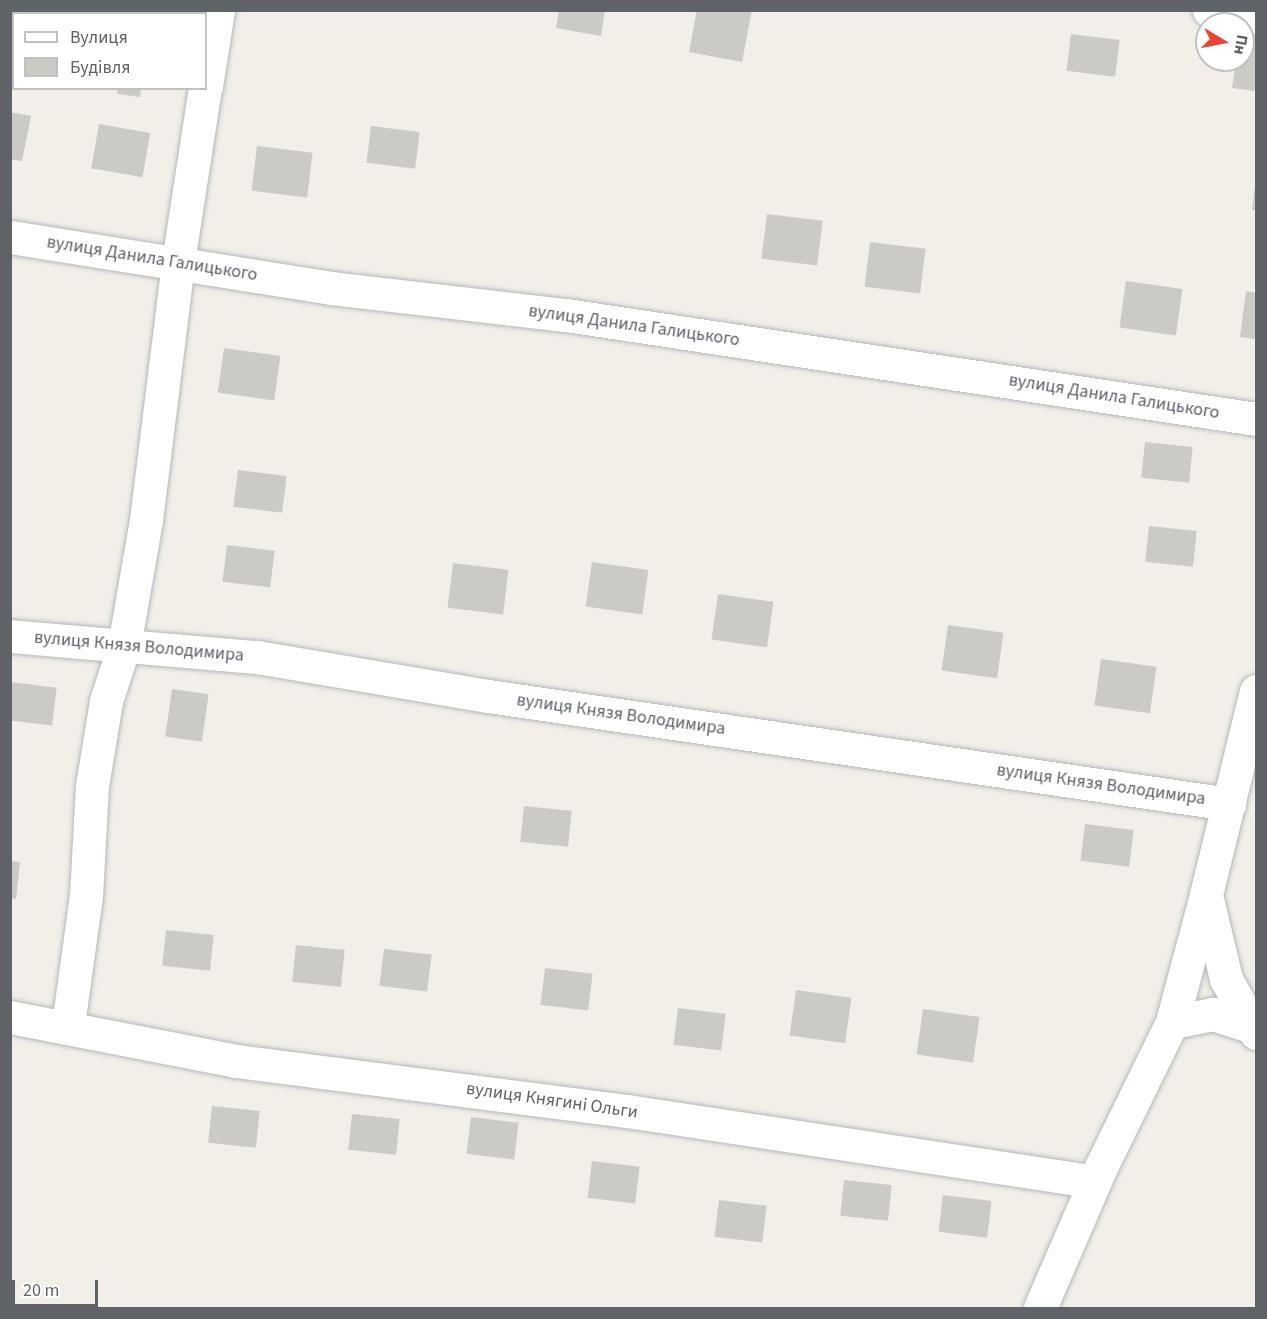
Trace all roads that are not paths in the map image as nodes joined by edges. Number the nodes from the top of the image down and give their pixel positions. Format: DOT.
graph roads {
  1 [pos="218,10"];
  2 [pos="1209,10"];
  3 [pos="1257,17"];
  4 [pos="207,75"];
  5 [pos="205,90"];
  6 [pos="10,237"];
  7 [pos="178,262"];
  8 [pos="1257,419"];
  9 [pos="10,636"];
  10 [pos="124,646"];
  11 [pos="1257,691"];
  12 [pos="1229,804"];
  13 [pos="1206,895"];
  14 [pos="10,1017"];
  15 [pos="1172,1022"];
  16 [pos="68,1025"];
  17 [pos="1254,1030"];
  18 [pos="1094,1182"];
  19 [pos="1040,1308"];
  1 -- 4 [label="street"];
  2 -- 3 [label="street"];
  5 -- 7 [label="street"];
  6 -- 7 [label="street, вулиця Данила Галицького"];
  7 -- 8 [label="street, вулиця Данила Галицького"];
  7 -- 10 [label="street"];
  9 -- 10 [label="street, вулиця Князя Володимира"];
  10 -- 12 [label="street, вулиця Князя Володимира"];
  10 -- 16 [label="street"];
  11 -- 12 [label="street"];
  12 -- 13 [label="street"];
  13 -- 15 [label="street"];
  13 -- 17 [label="street"];
  14 -- 16 [label="street, вулиця Княгині Ольги"];
  15 -- 17 [label="street"];
  15 -- 18 [label="street"];
  16 -- 18 [label="street, вулиця Княгині Ольги"];
  18 -- 19 [label="street"];
}
